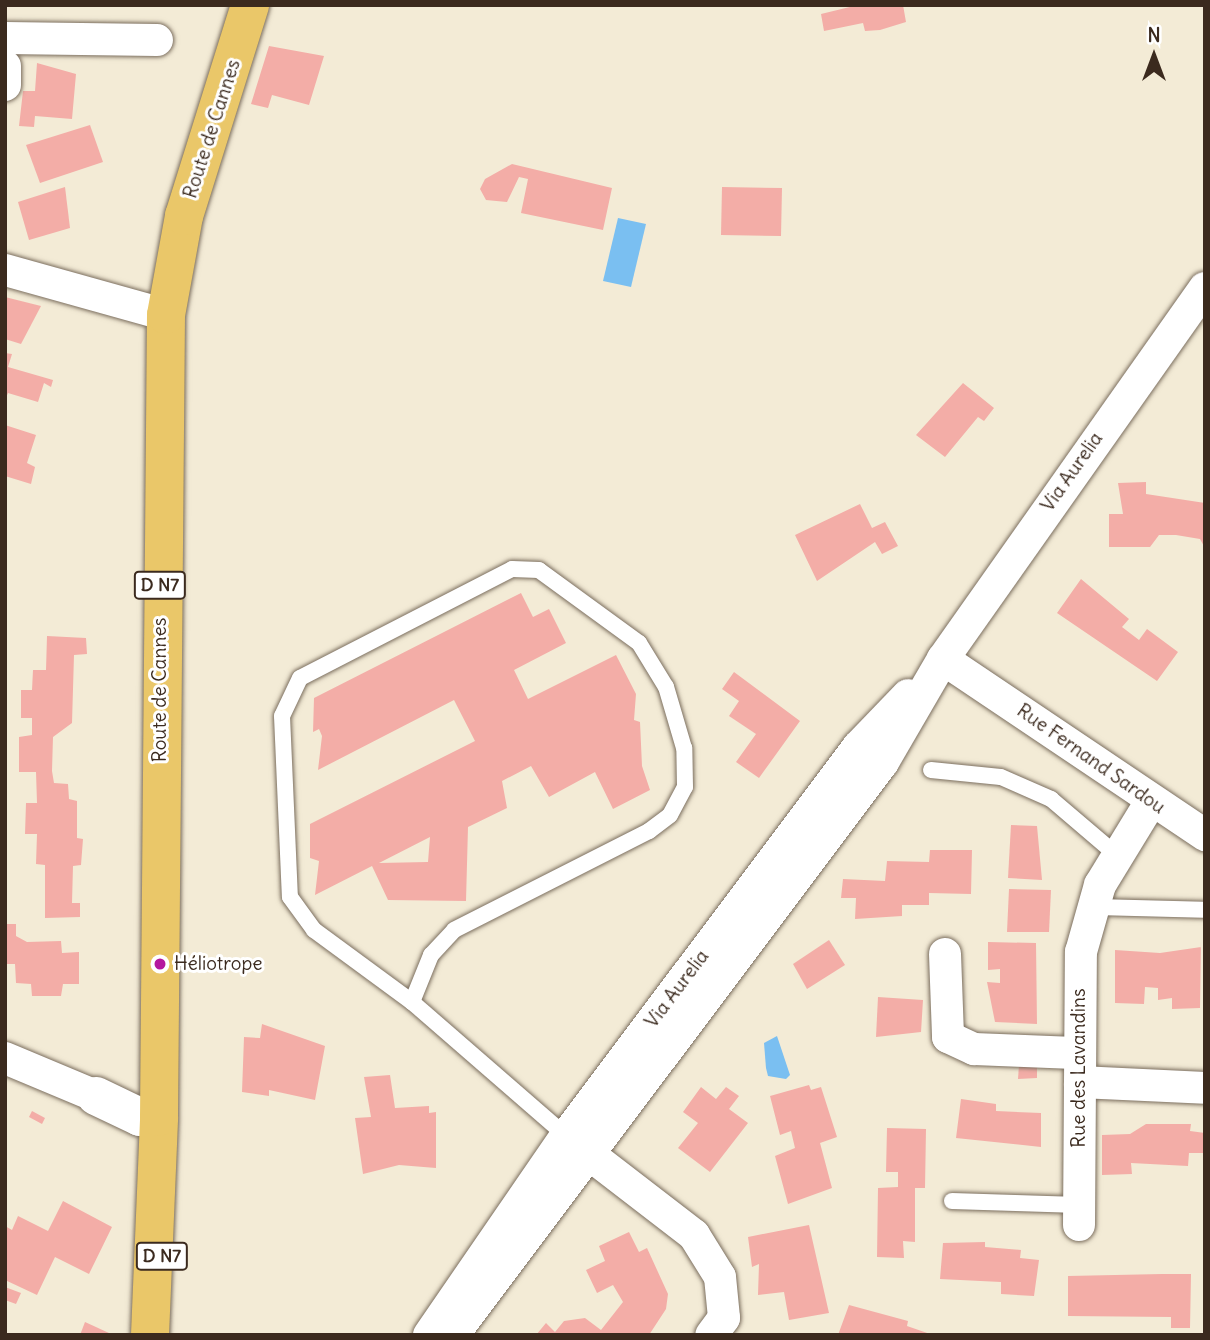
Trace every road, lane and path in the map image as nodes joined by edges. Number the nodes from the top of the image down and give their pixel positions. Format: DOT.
graph roads {
  1 [pos="250,5"];
  2 [pos="5,38"];
  3 [pos="157,40"];
  4 [pos="5,66"];
  5 [pos="5,86"];
  6 [pos="5,270"];
  7 [pos="1205,288"];
  8 [pos="166,315"];
  9 [pos="943,659"];
  10 [pos="932,770"];
  11 [pos="1150,803"];
  12 [pos="1205,835"];
  13 [pos="1118,856"];
  14 [pos="1094,907"];
  15 [pos="1205,909"];
  16 [pos="945,954"];
  17 [pos="412,1002"];
  18 [pos="5,1058"];
  19 [pos="1078,1068"];
  20 [pos="1205,1088"];
  21 [pos="96,1096"];
  22 [pos="159,1117"];
  23 [pos="577,1146"];
  24 [pos="158,1177"];
  25 [pos="952,1201"];
  26 [pos="1079,1215"];
  27 [pos="150,1335"];
  28 [pos="166,1335"];
  29 [pos="429,1335"];
  30 [pos="453,1335"];
  31 [pos="711,1335"];
  1 -- 8 [label="main road, Route de Cannes / D N7"];
  2 -- 3 [label="street"];
  4 -- 5 [label="street"];
  6 -- 8 [label="street"];
  7 -- 9 [label="street, Via Aurelia"];
  8 -- 22 [label="main road, Route de Cannes / D N7"];
  9 -- 11 [label="street, Rue Fernand Sardou"];
  9 -- 23 [label="street, Via Aurelia"];
  10 -- 13 [label="lane"];
  11 -- 12 [label="street, Rue Fernand Sardou"];
  11 -- 13 [label="street, Rue des Lavandins"];
  13 -- 14 [label="street, Rue des Lavandins"];
  14 -- 15 [label="lane"];
  14 -- 19 [label="street, Rue des Lavandins"];
  16 -- 19 [label="street"];
  17 -- 17 [label="lane"];
  17 -- 23 [label="lane"];
  18 -- 21 [label="street"];
  19 -- 20 [label="street"];
  19 -- 26 [label="street, Rue des Lavandins"];
  21 -- 22 [label="street"];
  22 -- 24 [label="main road, Route de Cannes / D N7"];
  23 -- 29 [label="street, Via Aurelia"];
  23 -- 30 [label="street, Via Aurelia"];
  23 -- 31 [label="street"];
  24 -- 27 [label="main road, Route de Cannes / D N7"];
  24 -- 28 [label="main road, Route de Cannes / D N7"];
  25 -- 26 [label="lane"];
}
